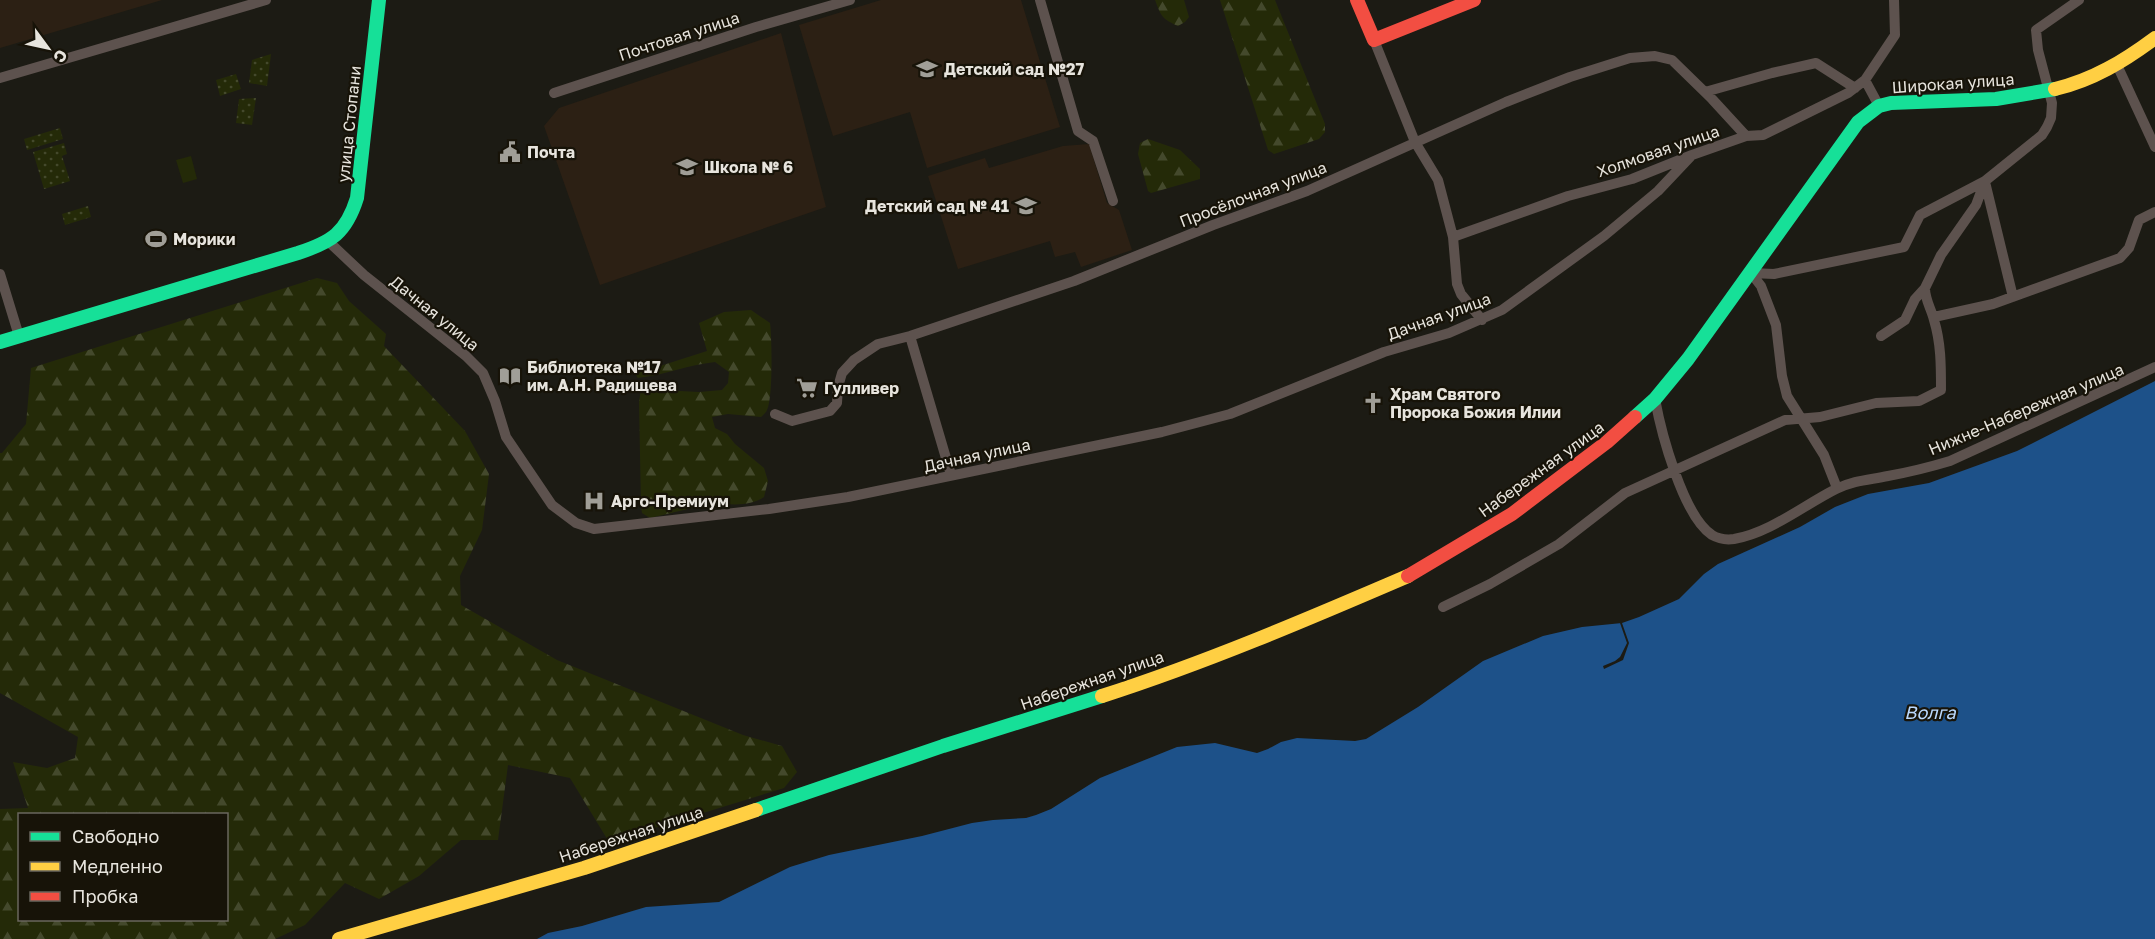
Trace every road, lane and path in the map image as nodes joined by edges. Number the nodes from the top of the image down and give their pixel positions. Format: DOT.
graph roads {
  1 [pos="266,0"];
  2 [pos="379,0"];
  3 [pos="850,0"];
  4 [pos="1040,0"];
  5 [pos="1356,0"];
  6 [pos="1474,0"];
  7 [pos="1894,0"];
  8 [pos="2079,0"];
  9 [pos="2155,38"];
  10 [pos="1374,40"];
  11 [pos="2117,65"];
  12 [pos="0,78"];
  13 [pos="1865,80"];
  14 [pos="1855,88"];
  15 [pos="1705,92"];
  16 [pos="2049,92"];
  17 [pos="554,93"];
  18 [pos="1880,106"];
  19 [pos="1746,136"];
  20 [pos="1415,142"];
  21 [pos="2155,147"];
  22 [pos="1692,155"];
  23 [pos="1985,181"];
  24 [pos="1113,201"];
  25 [pos="2155,212"];
  26 [pos="1453,237"];
  27 [pos="329,242"];
  28 [pos="0,273"];
  29 [pos="1751,273"];
  30 [pos="1925,288"];
  31 [pos="2013,297"];
  32 [pos="1934,317"];
  33 [pos="1482,320"];
  34 [pos="19,336"];
  35 [pos="910,336"];
  36 [pos="1881,336"];
  37 [pos="0,340"];
  38 [pos="2155,368"];
  39 [pos="1655,399"];
  40 [pos="775,414"];
  41 [pos="1801,418"];
  42 [pos="1674,471"];
  43 [pos="951,475"];
  44 [pos="1837,488"];
  45 [pos="1443,607"];
  46 [pos="339,939"];
  1 -- 12 [label="street"];
  2 -- 27 [label="street, улица Стопани"];
  3 -- 17 [label="street, Почтовая улица"];
  4 -- 24 [label="street"];
  5 -- 10 [label="street"];
  6 -- 10 [label="street"];
  7 -- 13 [label="street, Холмовая улица"];
  8 -- 16 [label="street"];
  9 -- 11 [label="street, Широкая улица"];
  10 -- 20 [label="street"];
  11 -- 16 [label="street, Широкая улица"];
  11 -- 21 [label="street"];
  13 -- 14 [label="street, Холмовая улица"];
  13 -- 18 [label="street"];
  14 -- 15 [label="street"];
  14 -- 19 [label="street, Холмовая улица"];
  15 -- 19 [label="street, Просёлочная улица"];
  15 -- 20 [label="street, Просёлочная улица"];
  16 -- 18 [label="street, Широкая улица"];
  16 -- 23 [label="street"];
  18 -- 29 [label="street, Широкая улица"];
  19 -- 22 [label="street, Холмовая улица"];
  20 -- 26 [label="street"];
  20 -- 35 [label="street, Просёлочная улица"];
  22 -- 26 [label="street, Холмовая улица"];
  22 -- 33 [label="street, Дачная улица"];
  23 -- 29 [label="street"];
  23 -- 30 [label="street"];
  23 -- 31 [label="street"];
  25 -- 31 [label="street"];
  26 -- 33 [label="street"];
  27 -- 34 [label="street"];
  27 -- 43 [label="street, Дачная улица"];
  28 -- 34 [label="street"];
  29 -- 39 [label="street, Набережная улица"];
  29 -- 41 [label="street"];
  30 -- 32 [label="street"];
  30 -- 36 [label="street"];
  31 -- 32 [label="street"];
  32 -- 41 [label="street"];
  33 -- 43 [label="street, Дачная улица"];
  34 -- 37 [label="street"];
  35 -- 40 [label="street, Просёлочная улица"];
  35 -- 43 [label="street"];
  38 -- 44 [label="street, Нижне-Набережная улица"];
  39 -- 42 [label="street, Нижне-Набережная улица"];
  39 -- 46 [label="street, Набережная улица"];
  41 -- 42 [label="street"];
  41 -- 44 [label="street"];
  42 -- 44 [label="street, Нижне-Набережная улица"];
  42 -- 45 [label="street"];
}
